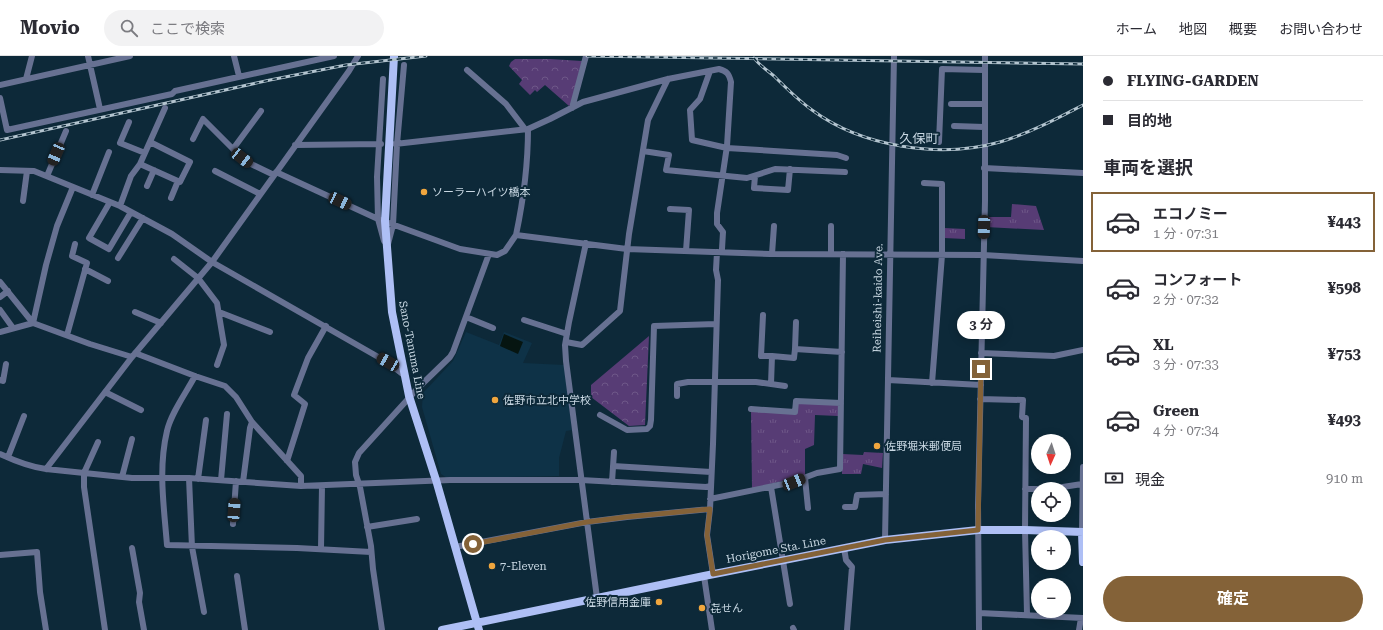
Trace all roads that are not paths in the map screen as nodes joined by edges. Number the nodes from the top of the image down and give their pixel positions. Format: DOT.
graph roads {
  1 [pos="32,56"];
  2 [pos="88,56"];
  3 [pos="130,56"];
  4 [pos="234,56"];
  5 [pos="334,56"];
  6 [pos="358,56"];
  7 [pos="586,56"];
  8 [pos="894,56"];
  9 [pos="984,56"];
  10 [pos="394,60"];
  11 [pos="404,64"];
  12 [pos="90,65"];
  13 [pos="467,70"];
  14 [pos="984,70"];
  15 [pos="710,71"];
  16 [pos="239,76"];
  17 [pos="382,78"];
  18 [pos="26,79"];
  19 [pos="668,79"];
  20 [pos="0,85"];
  21 [pos="0,98"];
  22 [pos="951,104"];
  23 [pos="984,104"];
  24 [pos="165,108"];
  25 [pos="572,108"];
  26 [pos="100,109"];
  27 [pos="261,111"];
  28 [pos="129,122"];
  29 [pos="954,126"];
  30 [pos="984,127"];
  31 [pos="526,129"];
  32 [pos="66,131"];
  33 [pos="193,139"];
  34 [pos="150,142"];
  35 [pos="939,142"];
  36 [pos="381,144"];
  37 [pos="396,144"];
  38 [pos="295,145"];
  39 [pos="727,148"];
  40 [pos="233,149"];
  41 [pos="643,151"];
  42 [pos="109,152"];
  43 [pos="145,153"];
  44 [pos="846,158"];
  45 [pos="140,164"];
  46 [pos="984,168"];
  47 [pos="790,169"];
  48 [pos="0,170"];
  49 [pos="154,170"];
  50 [pos="27,171"];
  51 [pos="215,171"];
  52 [pos="846,172"];
  53 [pos="275,173"];
  54 [pos="1083,174"];
  55 [pos="722,175"];
  56 [pos="47,176"];
  57 [pos="755,176"];
  58 [pos="178,181"];
  59 [pos="924,183"];
  60 [pos="147,186"];
  61 [pos="73,187"];
  62 [pos="260,194"];
  63 [pos="92,195"];
  64 [pos="171,198"];
  65 [pos="23,201"];
  66 [pos="110,202"];
  67 [pos="120,206"];
  68 [pos="670,209"];
  69 [pos="131,212"];
  70 [pos="143,218"];
  71 [pos="381,220"];
  72 [pos="393,225"];
  73 [pos="774,226"];
  74 [pos="831,226"];
  75 [pos="516,235"];
  76 [pos="586,243"];
  77 [pos="75,244"];
  78 [pos="628,249"];
  79 [pos="686,251"];
  80 [pos="387,252"];
  81 [pos="719,252"];
  82 [pos="489,254"];
  83 [pos="772,254"];
  84 [pos="831,254"];
  85 [pos="843,254"];
  86 [pos="890,254"];
  87 [pos="942,254"];
  88 [pos="983,255"];
  89 [pos="118,258"];
  90 [pos="174,259"];
  91 [pos="212,262"];
  92 [pos="1083,262"];
  93 [pos="85,269"];
  94 [pos="198,278"];
  95 [pos="108,281"];
  96 [pos="0,282"];
  97 [pos="8,291"];
  98 [pos="0,297"];
  99 [pos="0,310"];
  100 [pos="135,312"];
  101 [pos="219,312"];
  102 [pos="763,315"];
  103 [pos="466,317"];
  104 [pos="524,320"];
  105 [pos="796,322"];
  106 [pos="33,323"];
  107 [pos="161,323"];
  108 [pos="716,324"];
  109 [pos="326,326"];
  110 [pos="13,328"];
  111 [pos="493,328"];
  112 [pos="0,332"];
  113 [pos="270,332"];
  114 [pos="567,334"];
  115 [pos="66,335"];
  116 [pos="566,342"];
  117 [pos="794,349"];
  118 [pos="1083,350"];
  119 [pos="842,352"];
  120 [pos="981,354"];
  121 [pos="133,355"];
  122 [pos="772,356"];
  123 [pos="6,364"];
  124 [pos="217,365"];
  125 [pos="194,376"];
  126 [pos="405,376"];
  127 [pos="0,380"];
  128 [pos="888,380"];
  129 [pos="715,382"];
  130 [pos="932,383"];
  131 [pos="771,384"];
  132 [pos="981,385"];
  133 [pos="785,386"];
  134 [pos="105,392"];
  135 [pos="409,396"];
  136 [pos="677,396"];
  137 [pos="980,399"];
  138 [pos="840,403"];
  139 [pos="751,409"];
  140 [pos="141,410"];
  141 [pos="227,414"];
  142 [pos="600,415"];
  143 [pos="24,416"];
  144 [pos="206,420"];
  145 [pos="252,422"];
  146 [pos="132,439"];
  147 [pos="98,442"];
  148 [pos="614,452"];
  149 [pos="0,454"];
  150 [pos="8,457"];
  151 [pos="286,460"];
  152 [pos="613,466"];
  153 [pos="1083,466"];
  154 [pos="46,469"];
  155 [pos="711,472"];
  156 [pos="84,473"];
  157 [pos="122,477"];
  158 [pos="161,478"];
  159 [pos="189,478"];
  160 [pos="805,478"];
  161 [pos="198,479"];
  162 [pos="221,480"];
  163 [pos="436,480"];
  164 [pos="581,480"];
  165 [pos="236,482"];
  166 [pos="243,482"];
  167 [pos="612,482"];
  168 [pos="359,484"];
  169 [pos="1082,484"];
  170 [pos="301,486"];
  171 [pos="322,486"];
  172 [pos="711,486"];
  173 [pos="771,486"];
  174 [pos="1071,486"];
  175 [pos="1025,489"];
  176 [pos="1031,489"];
  177 [pos="1082,491"];
  178 [pos="886,494"];
  179 [pos="710,499"];
  180 [pos="845,507"];
  181 [pos="808,508"];
  182 [pos="710,509"];
  183 [pos="417,519"];
  184 [pos="587,522"];
  185 [pos="233,524"];
  186 [pos="367,527"];
  187 [pos="978,530"];
  188 [pos="1024,530"];
  189 [pos="1082,532"];
  190 [pos="885,540"];
  191 [pos="192,547"];
  192 [pos="455,547"];
  193 [pos="132,548"];
  194 [pos="844,548"];
  195 [pos="321,549"];
  196 [pos="371,552"];
  197 [pos="0,555"];
  198 [pos="782,560"];
  199 [pos="1083,562"];
  200 [pos="713,574"];
  201 [pos="238,576"];
  202 [pos="704,576"];
  203 [pos="597,598"];
  204 [pos="790,604"];
  205 [pos="204,612"];
  206 [pos="979,613"];
  207 [pos="1027,614"];
  208 [pos="1082,618"];
  209 [pos="478,627"];
  210 [pos="46,630"];
  211 [pos="105,630"];
  212 [pos="144,630"];
  213 [pos="246,630"];
  214 [pos="382,630"];
  215 [pos="442,630"];
  216 [pos="712,630"];
  217 [pos="847,630"];
  218 [pos="979,630"];
  219 [pos="1079,630"];
  1 -- 18 [label="street"];
  2 -- 12 [label="street"];
  3 -- 12 [label="street"];
  4 -- 16 [label="street"];
  5 -- 16 [label="street"];
  6 -- 38 [label="street"];
  7 -- 25 [label="street"];
  8 -- 86 [label="street, Reiheishi-kaido Ave."];
  9 -- 14 [label="street"];
  10 -- 71 [label="main road, Sano-Tanuma Line"];
  11 -- 37 [label="street"];
  12 -- 18 [label="street"];
  12 -- 26 [label="street"];
  13 -- 31 [label="street"];
  14 -- 23 [label="street"];
  14 -- 35 [label="street"];
  15 -- 19 [label="street"];
  15 -- 39 [label="street"];
  15 -- 39 [label="street"];
  16 -- 26 [label="street"];
  17 -- 36 [label="street"];
  18 -- 20 [label="street"];
  19 -- 25 [label="street"];
  19 -- 41 [label="street"];
  21 -- 26 [label="street"];
  22 -- 23 [label="street"];
  23 -- 30 [label="street"];
  24 -- 34 [label="street"];
  25 -- 31 [label="street"];
  27 -- 40 [label="street"];
  28 -- 43 [label="street"];
  29 -- 30 [label="street"];
  30 -- 46 [label="street"];
  31 -- 37 [label="street"];
  31 -- 75 [label="street"];
  32 -- 56 [label="street"];
  33 -- 40 [label="street"];
  34 -- 43 [label="street"];
  34 -- 58 [label="street"];
  36 -- 38 [label="street"];
  36 -- 71 [label="street"];
  37 -- 72 [label="street"];
  38 -- 53 [label="street"];
  39 -- 44 [label="street"];
  39 -- 55 [label="street"];
  40 -- 53 [label="street"];
  41 -- 55 [label="street"];
  41 -- 78 [label="street"];
  42 -- 63 [label="street"];
  43 -- 45 [label="street"];
  45 -- 49 [label="street"];
  45 -- 67 [label="street"];
  46 -- 54 [label="street"];
  46 -- 88 [label="street"];
  47 -- 52 [label="street"];
  47 -- 57 [label="street"];
  47 -- 57 [label="street"];
  48 -- 50 [label="street"];
  49 -- 58 [label="street"];
  49 -- 60 [label="street"];
  50 -- 56 [label="street"];
  50 -- 65 [label="street"];
  51 -- 62 [label="street"];
  53 -- 62 [label="street"];
  53 -- 71 [label="street"];
  55 -- 57 [label="street"];
  55 -- 81 [label="street"];
  56 -- 61 [label="street"];
  58 -- 64 [label="street"];
  59 -- 87 [label="street"];
  61 -- 63 [label="street"];
  61 -- 106 [label="street"];
  62 -- 91 [label="street"];
  63 -- 66 [label="street"];
  66 -- 67 [label="street"];
  66 -- 69 [label="street"];
  67 -- 69 [label="street"];
  68 -- 79 [label="street"];
  69 -- 70 [label="street"];
  70 -- 89 [label="street"];
  70 -- 91 [label="street"];
  71 -- 72 [label="street"];
  71 -- 80 [label="main road, Sano-Tanuma Line"];
  72 -- 80 [label="street"];
  72 -- 82 [label="street"];
  73 -- 83 [label="street"];
  74 -- 84 [label="street"];
  75 -- 76 [label="street"];
  75 -- 82 [label="street"];
  76 -- 78 [label="street"];
  76 -- 114 [label="street"];
  77 -- 93 [label="street"];
  78 -- 79 [label="street"];
  78 -- 116 [label="street"];
  79 -- 81 [label="street"];
  80 -- 126 [label="main road, Sano-Tanuma Line"];
  81 -- 83 [label="street"];
  81 -- 108 [label="street"];
  82 -- 103 [label="street"];
  83 -- 84 [label="street"];
  84 -- 85 [label="street"];
  85 -- 86 [label="street"];
  85 -- 119 [label="street"];
  86 -- 87 [label="street"];
  86 -- 128 [label="street, Reiheishi-kaido Ave."];
  87 -- 88 [label="street"];
  87 -- 130 [label="street"];
  88 -- 92 [label="street"];
  88 -- 120 [label="street"];
  90 -- 94 [label="street"];
  91 -- 94 [label="street"];
  91 -- 109 [label="street"];
  93 -- 95 [label="street"];
  93 -- 115 [label="street"];
  94 -- 101 [label="street"];
  94 -- 107 [label="street"];
  96 -- 97 [label="street"];
  97 -- 98 [label="street"];
  97 -- 106 [label="street"];
  99 -- 110 [label="street"];
  100 -- 107 [label="street"];
  101 -- 113 [label="street"];
  101 -- 124 [label="street"];
  102 -- 122 [label="street"];
  103 -- 111 [label="street"];
  103 -- 135 [label="street"];
  104 -- 114 [label="street"];
  105 -- 117 [label="street"];
  106 -- 110 [label="street"];
  106 -- 115 [label="street"];
  107 -- 121 [label="street"];
  108 -- 129 [label="street"];
  108 -- 142 [label="street"];
  109 -- 126 [label="street"];
  109 -- 151 [label="street"];
  110 -- 112 [label="street"];
  114 -- 116 [label="street"];
  115 -- 121 [label="street"];
  116 -- 164 [label="street"];
  117 -- 119 [label="street"];
  117 -- 122 [label="street"];
  118 -- 120 [label="street"];
  119 -- 138 [label="street"];
  120 -- 132 [label="street"];
  121 -- 125 [label="street"];
  121 -- 134 [label="street"];
  122 -- 131 [label="street"];
  123 -- 127 [label="street"];
  125 -- 145 [label="street"];
  125 -- 158 [label="street"];
  126 -- 135 [label="main road, Sano-Tanuma Line"];
  128 -- 130 [label="street"];
  128 -- 178 [label="street, Reiheishi-kaido Ave."];
  129 -- 131 [label="street"];
  129 -- 136 [label="street"];
  129 -- 155 [label="street"];
  130 -- 132 [label="street"];
  131 -- 133 [label="street"];
  132 -- 137 [label="street"];
  134 -- 140 [label="street"];
  134 -- 154 [label="street"];
  135 -- 163 [label="main road, Sano-Tanuma Line"];
  135 -- 168 [label="street"];
  137 -- 175 [label="street"];
  137 -- 187 [label="street"];
  138 -- 139 [label="street"];
  138 -- 160 [label="street"];
  141 -- 162 [label="street"];
  143 -- 150 [label="street"];
  144 -- 161 [label="street"];
  145 -- 151 [label="street"];
  145 -- 166 [label="street"];
  146 -- 157 [label="street"];
  147 -- 156 [label="street"];
  148 -- 152 [label="street"];
  149 -- 150 [label="street"];
  150 -- 154 [label="street"];
  151 -- 170 [label="street"];
  152 -- 155 [label="street"];
  152 -- 167 [label="street"];
  153 -- 169 [label="street"];
  154 -- 156 [label="street"];
  155 -- 172 [label="street"];
  156 -- 157 [label="street"];
  156 -- 211 [label="street"];
  157 -- 158 [label="street"];
  158 -- 159 [label="street"];
  158 -- 191 [label="street"];
  159 -- 161 [label="street"];
  159 -- 191 [label="street"];
  160 -- 173 [label="street"];
  160 -- 181 [label="street"];
  161 -- 162 [label="street"];
  162 -- 165 [label="street"];
  163 -- 164 [label="street"];
  163 -- 168 [label="street"];
  163 -- 192 [label="main road, Sano-Tanuma Line"];
  164 -- 167 [label="street"];
  164 -- 184 [label="street"];
  165 -- 166 [label="street"];
  165 -- 185 [label="street"];
  166 -- 170 [label="street"];
  167 -- 172 [label="street"];
  168 -- 171 [label="street"];
  168 -- 186 [label="street"];
  169 -- 174 [label="street"];
  169 -- 177 [label="street"];
  170 -- 171 [label="street"];
  171 -- 195 [label="street"];
  172 -- 179 [label="street"];
  173 -- 179 [label="street"];
  173 -- 198 [label="street"];
  175 -- 176 [label="street"];
  175 -- 188 [label="street"];
  177 -- 189 [label="street"];
  178 -- 180 [label="street"];
  178 -- 190 [label="street, Reiheishi-kaido Ave."];
  179 -- 182 [label="street"];
  182 -- 184 [label="street"];
  182 -- 200 [label="street"];
  183 -- 186 [label="street"];
  184 -- 192 [label="street"];
  184 -- 203 [label="street"];
  186 -- 196 [label="street"];
  187 -- 188 [label="main road, Horigome Sta. Line"];
  187 -- 190 [label="main road, Horigome Sta. Line"];
  187 -- 206 [label="street"];
  188 -- 189 [label="main road, Horigome Sta. Line"];
  188 -- 207 [label="street"];
  189 -- 199 [label="main road"];
  190 -- 194 [label="main road, Horigome Sta. Line"];
  191 -- 195 [label="street"];
  191 -- 205 [label="street"];
  192 -- 209 [label="main road, Sano-Tanuma Line"];
  193 -- 212 [label="street"];
  194 -- 198 [label="main road, Horigome Sta. Line"];
  194 -- 217 [label="street"];
  195 -- 196 [label="street"];
  196 -- 214 [label="street"];
  197 -- 210 [label="street"];
  198 -- 200 [label="main road, Horigome Sta. Line"];
  198 -- 204 [label="street"];
  200 -- 202 [label="main road, Horigome Sta. Line"];
  201 -- 213 [label="street"];
  202 -- 203 [label="main road, Horigome Sta. Line"];
  202 -- 216 [label="street"];
  203 -- 209 [label="main road, Horigome Sta. Line"];
  206 -- 207 [label="street"];
  206 -- 218 [label="street"];
  207 -- 208 [label="street"];
  208 -- 219 [label="street"];
  209 -- 215 [label="main road"];
}
